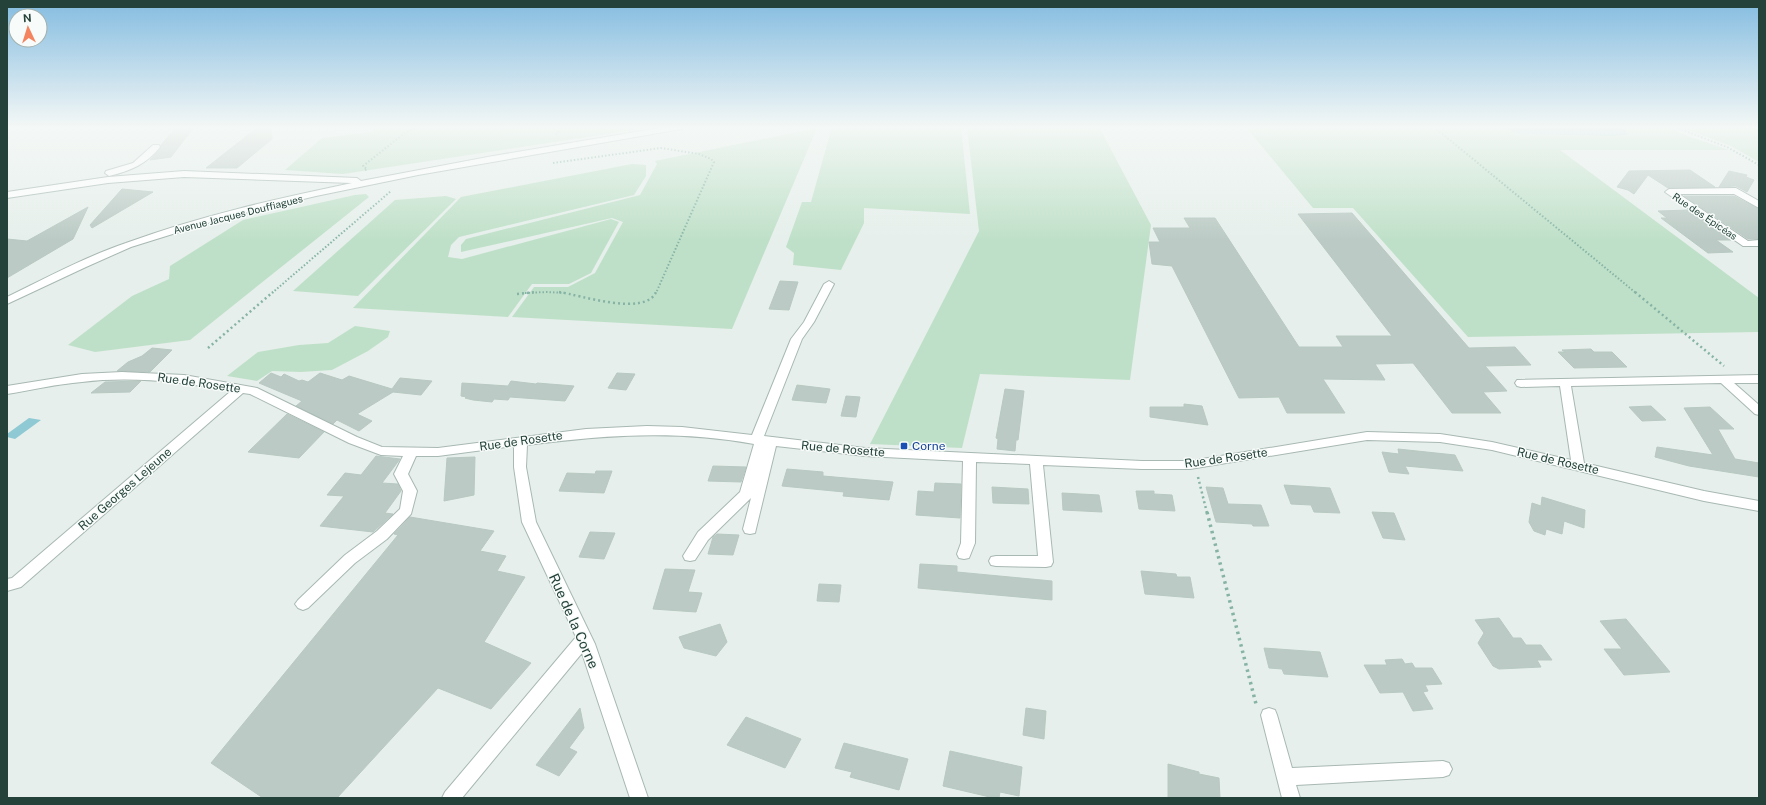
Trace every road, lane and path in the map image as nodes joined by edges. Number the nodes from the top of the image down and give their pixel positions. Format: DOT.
graph roads {
  1 [pos="136,165"];
  2 [pos="365,165"];
  3 [pos="459,165"];
  4 [pos="713,165"];
  5 [pos="1479,165"];
  6 [pos="363,172"];
  7 [pos="363,184"];
  8 [pos="48,188"];
  9 [pos="394,188"];
  10 [pos="7,195"];
  11 [pos="1759,205"];
  12 [pos="1759,243"];
  13 [pos="828,284"];
  14 [pos="517,294"];
  15 [pos="7,301"];
  16 [pos="208,348"];
  17 [pos="1722,379"];
  18 [pos="1739,379"];
  19 [pos="1759,379"];
  20 [pos="1521,383"];
  21 [pos="1565,383"];
  22 [pos="240,389"];
  23 [pos="7,390"];
  24 [pos="1759,411"];
  25 [pos="763,441"];
  26 [pos="521,442"];
  27 [pos="411,452"];
  28 [pos="970,457"];
  29 [pos="1036,460"];
  30 [pos="1195,464"];
  31 [pos="1578,466"];
  32 [pos="1759,506"];
  33 [pos="750,529"];
  34 [pos="964,554"];
  35 [pos="690,556"];
  36 [pos="996,561"];
  37 [pos="7,585"];
  38 [pos="303,604"];
  39 [pos="584,639"];
  40 [pos="1269,715"];
  41 [pos="1444,769"];
  42 [pos="1285,777"];
  43 [pos="451,798"];
  44 [pos="639,798"];
  45 [pos="1291,798"];
  1 -- 8 [label="street"];
  2 -- 6 [label="path"];
  3 -- 7 [label="street, Avenue Jacques Douffiagues"];
  4 -- 14 [label="path"];
  5 -- 18 [label="path"];
  7 -- 8 [label="street"];
  7 -- 15 [label="street, Avenue Jacques Douffiagues"];
  8 -- 10 [label="street"];
  9 -- 16 [label="path"];
  11 -- 12 [label="street, Rue des Épicéas"];
  13 -- 25 [label="street"];
  17 -- 18 [label="street"];
  17 -- 21 [label="street"];
  17 -- 24 [label="street"];
  18 -- 19 [label="street"];
  20 -- 21 [label="street"];
  21 -- 31 [label="street"];
  22 -- 23 [label="street, Rue de Rosette"];
  22 -- 27 [label="street, Rue de Rosette"];
  22 -- 37 [label="street, Rue Georges Lejeune"];
  25 -- 26 [label="street, Rue de Rosette"];
  25 -- 28 [label="street, Rue de Rosette"];
  25 -- 33 [label="street"];
  25 -- 35 [label="street"];
  26 -- 27 [label="street, Rue de Rosette"];
  26 -- 39 [label="street, Rue de la Corne"];
  27 -- 38 [label="street"];
  28 -- 29 [label="street, Rue de Rosette"];
  28 -- 34 [label="street"];
  29 -- 30 [label="street, Rue de Rosette"];
  29 -- 36 [label="street"];
  30 -- 31 [label="street, Rue de Rosette"];
  30 -- 40 [label="path"];
  31 -- 32 [label="street, Rue de Rosette"];
  39 -- 43 [label="street"];
  39 -- 44 [label="street, Rue de la Corne"];
  40 -- 42 [label="street"];
  41 -- 42 [label="street"];
  42 -- 45 [label="street"];
}
